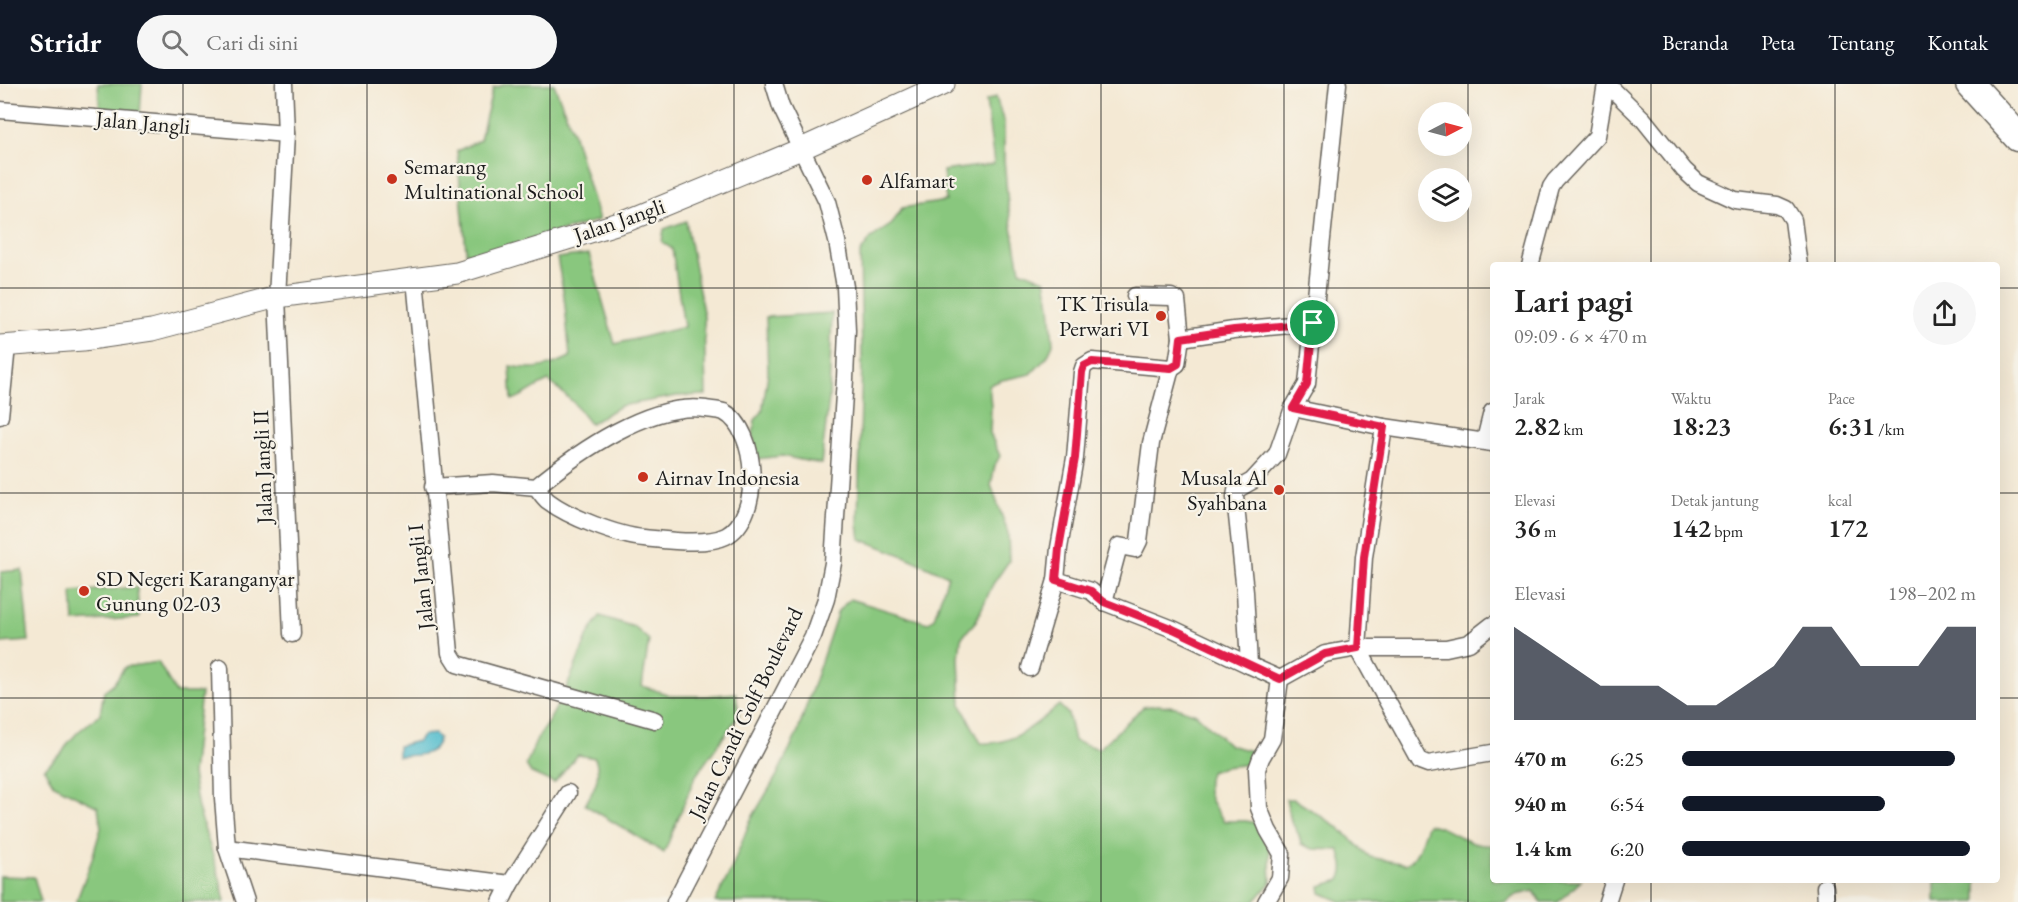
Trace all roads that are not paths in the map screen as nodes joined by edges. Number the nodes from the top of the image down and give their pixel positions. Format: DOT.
graph roads {
  1 [pos="284,84"];
  2 [pos="774,84"];
  3 [pos="944,84"];
  4 [pos="1338,84"];
  5 [pos="1606,84"];
  6 [pos="1970,84"];
  7 [pos="0,110"];
  8 [pos="286,134"];
  9 [pos="2018,137"];
  10 [pos="801,149"];
  11 [pos="1531,262"];
  12 [pos="1798,262"];
  13 [pos="415,279"];
  14 [pos="1135,296"];
  15 [pos="277,297"];
  16 [pos="1313,323"];
  17 [pos="1181,338"];
  18 [pos="3,346"];
  19 [pos="1171,368"];
  20 [pos="1293,408"];
  21 [pos="0,416"];
  22 [pos="1384,427"];
  23 [pos="1489,441"];
  24 [pos="434,487"];
  25 [pos="536,487"];
  26 [pos="1056,580"];
  27 [pos="1104,602"];
  28 [pos="1490,627"];
  29 [pos="292,634"];
  30 [pos="1358,648"];
  31 [pos="1249,665"];
  32 [pos="220,668"];
  33 [pos="1030,668"];
  34 [pos="1280,679"];
  35 [pos="655,720"];
  36 [pos="1490,753"];
  37 [pos="568,793"];
  38 [pos="227,848"];
  39 [pos="1613,883"];
  40 [pos="510,884"];
  41 [pos="245,902"];
  42 [pos="501,902"];
  43 [pos="675,902"];
  44 [pos="1266,902"];
  45 [pos="1607,902"];
  1 -- 8 [label="street"];
  2 -- 10 [label="street, Jalan Candi Golf Boulevard"];
  3 -- 10 [label="street, Jalan Jangli"];
  4 -- 16 [label="street"];
  5 -- 11 [label="street"];
  5 -- 12 [label="street"];
  6 -- 9 [label="highway"];
  7 -- 8 [label="street, Jalan Jangli"];
  8 -- 15 [label="street"];
  10 -- 13 [label="street, Jalan Jangli"];
  10 -- 43 [label="street, Jalan Candi Golf Boulevard"];
  13 -- 15 [label="street, Jalan Jangli"];
  13 -- 24 [label="street, Jalan Jangli I"];
  14 -- 17 [label="street"];
  15 -- 18 [label="street, Jalan Jangli"];
  15 -- 29 [label="street, Jalan Jangli II"];
  16 -- 17 [label="street"];
  16 -- 20 [label="street"];
  17 -- 19 [label="street"];
  18 -- 21 [label="street"];
  19 -- 26 [label="street"];
  19 -- 27 [label="street"];
  20 -- 22 [label="street"];
  20 -- 31 [label="street"];
  22 -- 23 [label="street"];
  22 -- 30 [label="street"];
  24 -- 25 [label="street"];
  24 -- 35 [label="street, Jalan Jangli I"];
  25 -- 25 [label="street"];
  26 -- 27 [label="street"];
  26 -- 33 [label="street"];
  27 -- 31 [label="street"];
  28 -- 30 [label="street"];
  30 -- 34 [label="street"];
  30 -- 36 [label="street"];
  31 -- 34 [label="street"];
  32 -- 38 [label="street"];
  34 -- 44 [label="street"];
  37 -- 40 [label="street"];
  38 -- 40 [label="street"];
  38 -- 41 [label="street"];
  39 -- 45 [label="street"];
  40 -- 42 [label="street"];
}
